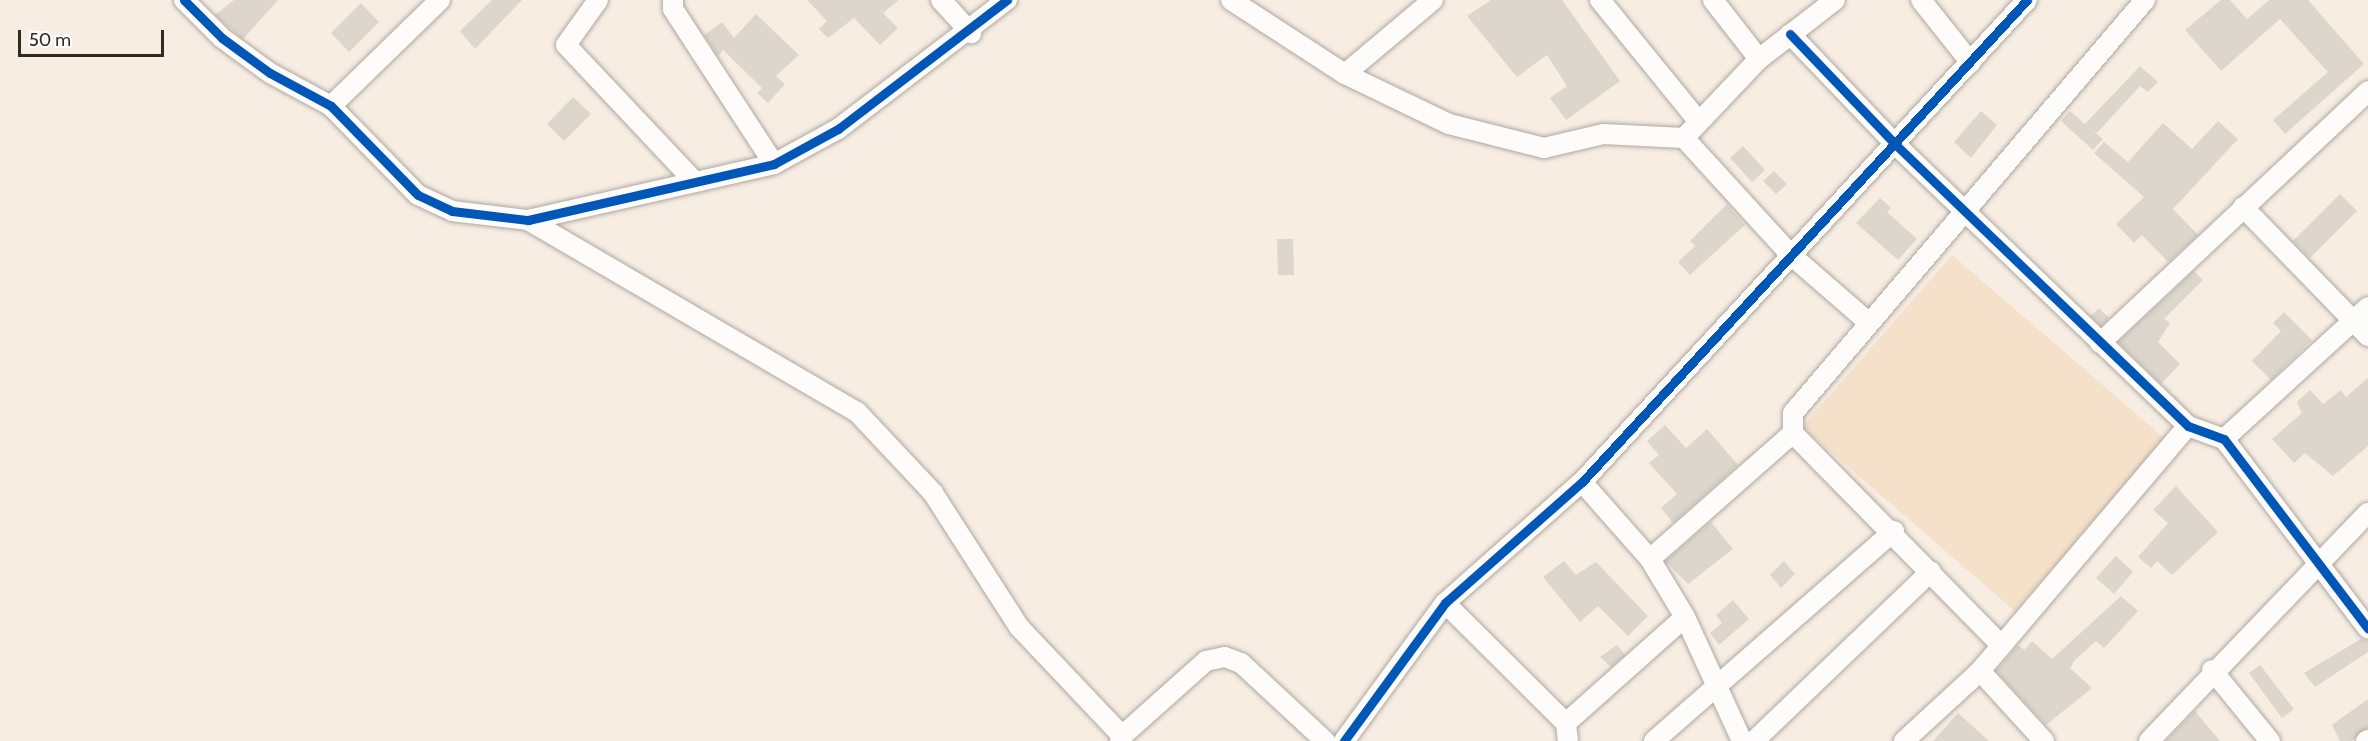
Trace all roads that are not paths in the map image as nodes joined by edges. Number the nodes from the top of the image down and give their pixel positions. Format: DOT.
graph roads {
  1 [pos="184,0"];
  2 [pos="440,0"];
  3 [pos="941,0"];
  4 [pos="1007,0"];
  5 [pos="1231,0"];
  6 [pos="1433,0"];
  7 [pos="1600,0"];
  8 [pos="1713,0"];
  9 [pos="1835,0"];
  10 [pos="1921,0"];
  11 [pos="2027,0"];
  12 [pos="2145,0"];
  13 [pos="595,1"];
  14 [pos="677,3"];
  15 [pos="971,33"];
  16 [pos="1790,34"];
  17 [pos="1759,59"];
  18 [pos="1971,63"];
  19 [pos="1345,74"];
  20 [pos="2368,92"];
  21 [pos="331,106"];
  22 [pos="1699,122"];
  23 [pos="1684,138"];
  24 [pos="1896,145"];
  25 [pos="774,164"];
  26 [pos="695,182"];
  27 [pos="2243,207"];
  28 [pos="1968,212"];
  29 [pos="528,220"];
  30 [pos="1791,255"];
  31 [pos="2361,313"];
  32 [pos="1868,322"];
  33 [pos="2368,336"];
  34 [pos="2100,344"];
  35 [pos="2188,426"];
  36 [pos="1793,434"];
  37 [pos="2224,439"];
  38 [pos="1582,482"];
  39 [pos="2368,513"];
  40 [pos="1894,531"];
  41 [pos="1650,560"];
  42 [pos="2317,564"];
  43 [pos="1931,571"];
  44 [pos="1444,603"];
  45 [pos="1685,617"];
  46 [pos="2368,629"];
  47 [pos="2000,644"];
  48 [pos="1980,670"];
  49 [pos="2212,670"];
  50 [pos="1718,687"];
  51 [pos="1567,732"];
  52 [pos="1121,739"];
  53 [pos="1325,741"];
  54 [pos="1344,741"];
  55 [pos="1654,741"];
  56 [pos="1742,741"];
  57 [pos="1754,741"];
  58 [pos="1904,741"];
  59 [pos="2044,741"];
  60 [pos="2148,741"];
  61 [pos="2270,741"];
  1 -- 21 [label="street"];
  2 -- 21 [label="street"];
  3 -- 15 [label="street"];
  4 -- 15 [label="street"];
  5 -- 19 [label="street"];
  6 -- 19 [label="street"];
  7 -- 22 [label="street"];
  8 -- 17 [label="street"];
  9 -- 16 [label="street"];
  10 -- 18 [label="street"];
  11 -- 18 [label="street"];
  12 -- 28 [label="street"];
  13 -- 26 [label="street"];
  14 -- 25 [label="street"];
  15 -- 25 [label="street"];
  16 -- 17 [label="street"];
  16 -- 24 [label="street"];
  17 -- 22 [label="street"];
  18 -- 24 [label="street"];
  19 -- 23 [label="street"];
  20 -- 27 [label="street"];
  21 -- 29 [label="street"];
  22 -- 23 [label="street"];
  23 -- 30 [label="street"];
  24 -- 28 [label="street"];
  24 -- 30 [label="street"];
  25 -- 26 [label="street"];
  26 -- 29 [label="street"];
  27 -- 31 [label="street"];
  27 -- 34 [label="street"];
  28 -- 32 [label="street"];
  28 -- 34 [label="street"];
  29 -- 52 [label="street"];
  30 -- 32 [label="street"];
  30 -- 38 [label="street"];
  31 -- 33 [label="street"];
  31 -- 37 [label="street"];
  32 -- 36 [label="street"];
  34 -- 35 [label="street"];
  35 -- 37 [label="street"];
  35 -- 47 [label="street"];
  36 -- 40 [label="street"];
  36 -- 41 [label="street"];
  37 -- 42 [label="street"];
  38 -- 41 [label="street"];
  38 -- 44 [label="street"];
  39 -- 42 [label="street"];
  40 -- 43 [label="street"];
  40 -- 50 [label="street"];
  41 -- 45 [label="street"];
  42 -- 46 [label="street"];
  42 -- 49 [label="street"];
  43 -- 47 [label="street"];
  43 -- 57 [label="street"];
  44 -- 51 [label="street"];
  44 -- 54 [label="street"];
  45 -- 50 [label="street"];
  45 -- 51 [label="street"];
  47 -- 48 [label="street"];
  48 -- 58 [label="street"];
  48 -- 59 [label="street"];
  49 -- 60 [label="street"];
  49 -- 61 [label="street"];
  50 -- 55 [label="street"];
  50 -- 56 [label="street"];
  52 -- 53 [label="street"];
}
